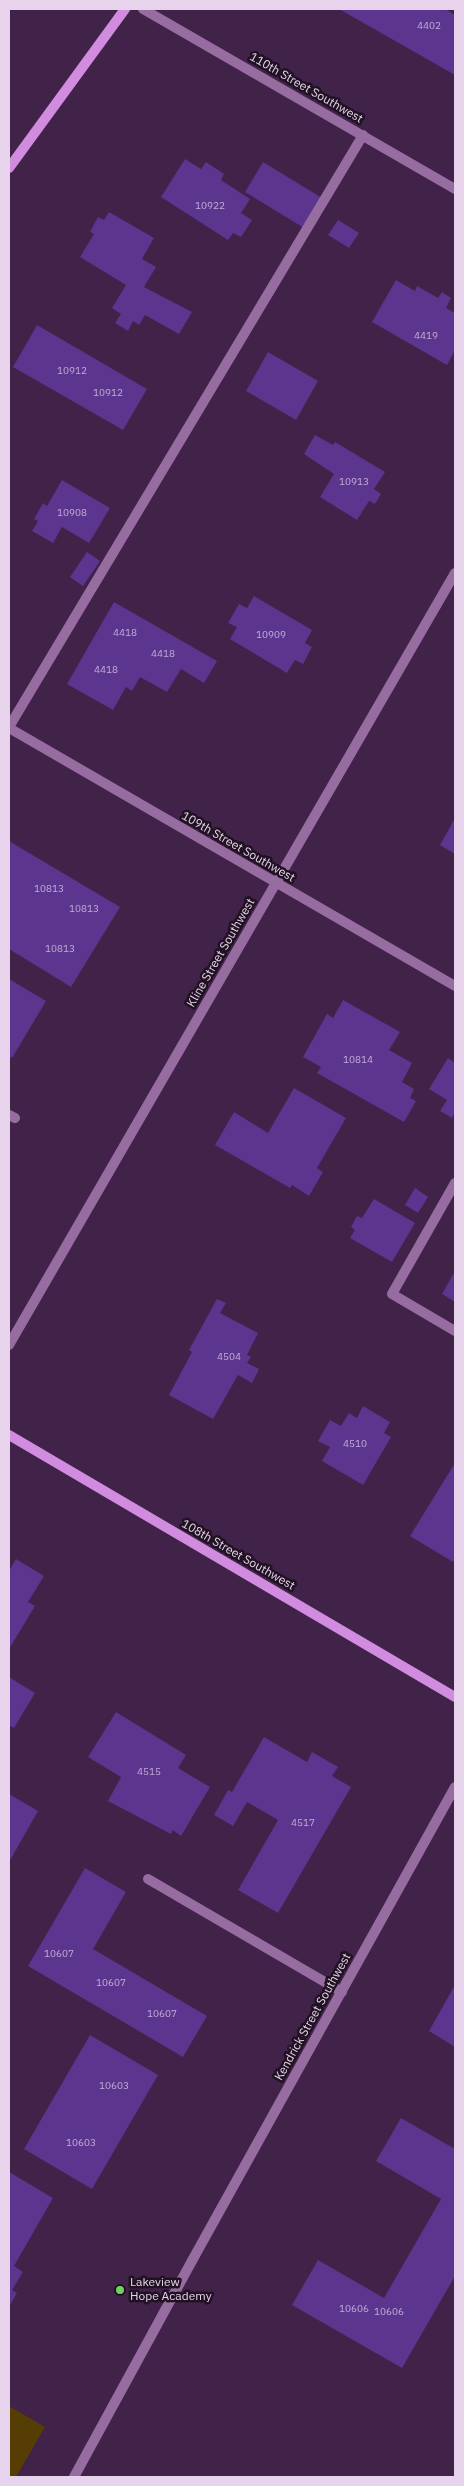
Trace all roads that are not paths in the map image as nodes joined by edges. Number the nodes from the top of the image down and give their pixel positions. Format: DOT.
graph roads {
  1 [pos="125,9"];
  2 [pos="143,9"];
  3 [pos="363,135"];
  4 [pos="9,168"];
  5 [pos="455,189"];
  6 [pos="455,573"];
  7 [pos="9,727"];
  8 [pos="275,883"];
  9 [pos="455,986"];
  10 [pos="455,1183"];
  11 [pos="455,1331"];
  12 [pos="9,1345"];
  13 [pos="9,1435"];
  14 [pos="455,1696"];
  15 [pos="455,1788"];
  16 [pos="148,1879"];
  17 [pos="342,1992"];
  18 [pos="74,2477"];
  1 -- 4 [label="street"];
  2 -- 3 [label="street, 110th Street Southwest"];
  3 -- 5 [label="street, 110th Street Southwest"];
  3 -- 7 [label="street"];
  6 -- 8 [label="street, Kline Street Southwest"];
  7 -- 8 [label="street, 109th Street Southwest"];
  8 -- 9 [label="street, 109th Street Southwest"];
  8 -- 12 [label="street, Kline Street Southwest"];
  10 -- 11 [label="street"];
  13 -- 14 [label="street, 108th Street Southwest"];
  15 -- 17 [label="street, Kendrick Street Southwest"];
  16 -- 17 [label="street"];
  17 -- 18 [label="street, Kendrick Street Southwest"];
}
